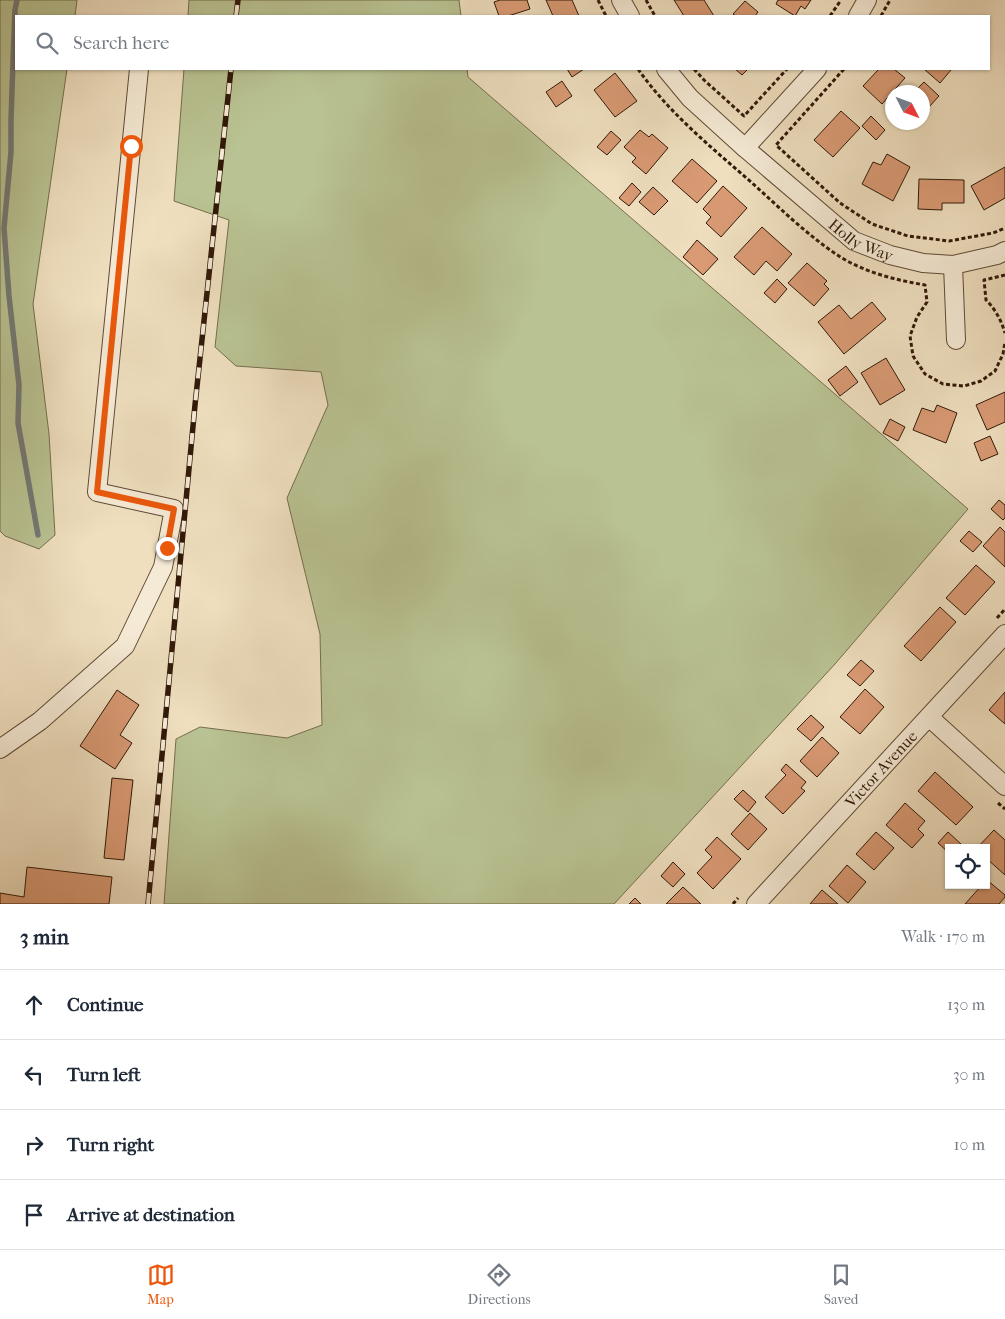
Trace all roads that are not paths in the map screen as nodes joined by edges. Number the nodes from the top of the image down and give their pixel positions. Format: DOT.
graph roads {
  1 [pos="621,0"];
  2 [pos="867,0"];
  3 [pos="629,15"];
  4 [pos="859,15"];
  5 [pos="139,70"];
  6 [pos="667,70"];
  7 [pos="816,70"];
  8 [pos="745,148"];
  9 [pos="1005,251"];
  10 [pos="953,265"];
  11 [pos="956,340"];
  12 [pos="1005,634"];
  13 [pos="929,717"];
  14 [pos="0,749"];
  15 [pos="1005,786"];
  16 [pos="756,904"];
  1 -- 3 [label="street"];
  2 -- 4 [label="street"];
  5 -- 14 [label="street"];
  6 -- 8 [label="street, Holly Way"];
  7 -- 8 [label="street"];
  8 -- 10 [label="street, Holly Way"];
  9 -- 10 [label="street, Holly Way"];
  10 -- 11 [label="street"];
  12 -- 13 [label="street, Victor Avenue"];
  13 -- 15 [label="street"];
  13 -- 16 [label="street, Victor Avenue"];
}
